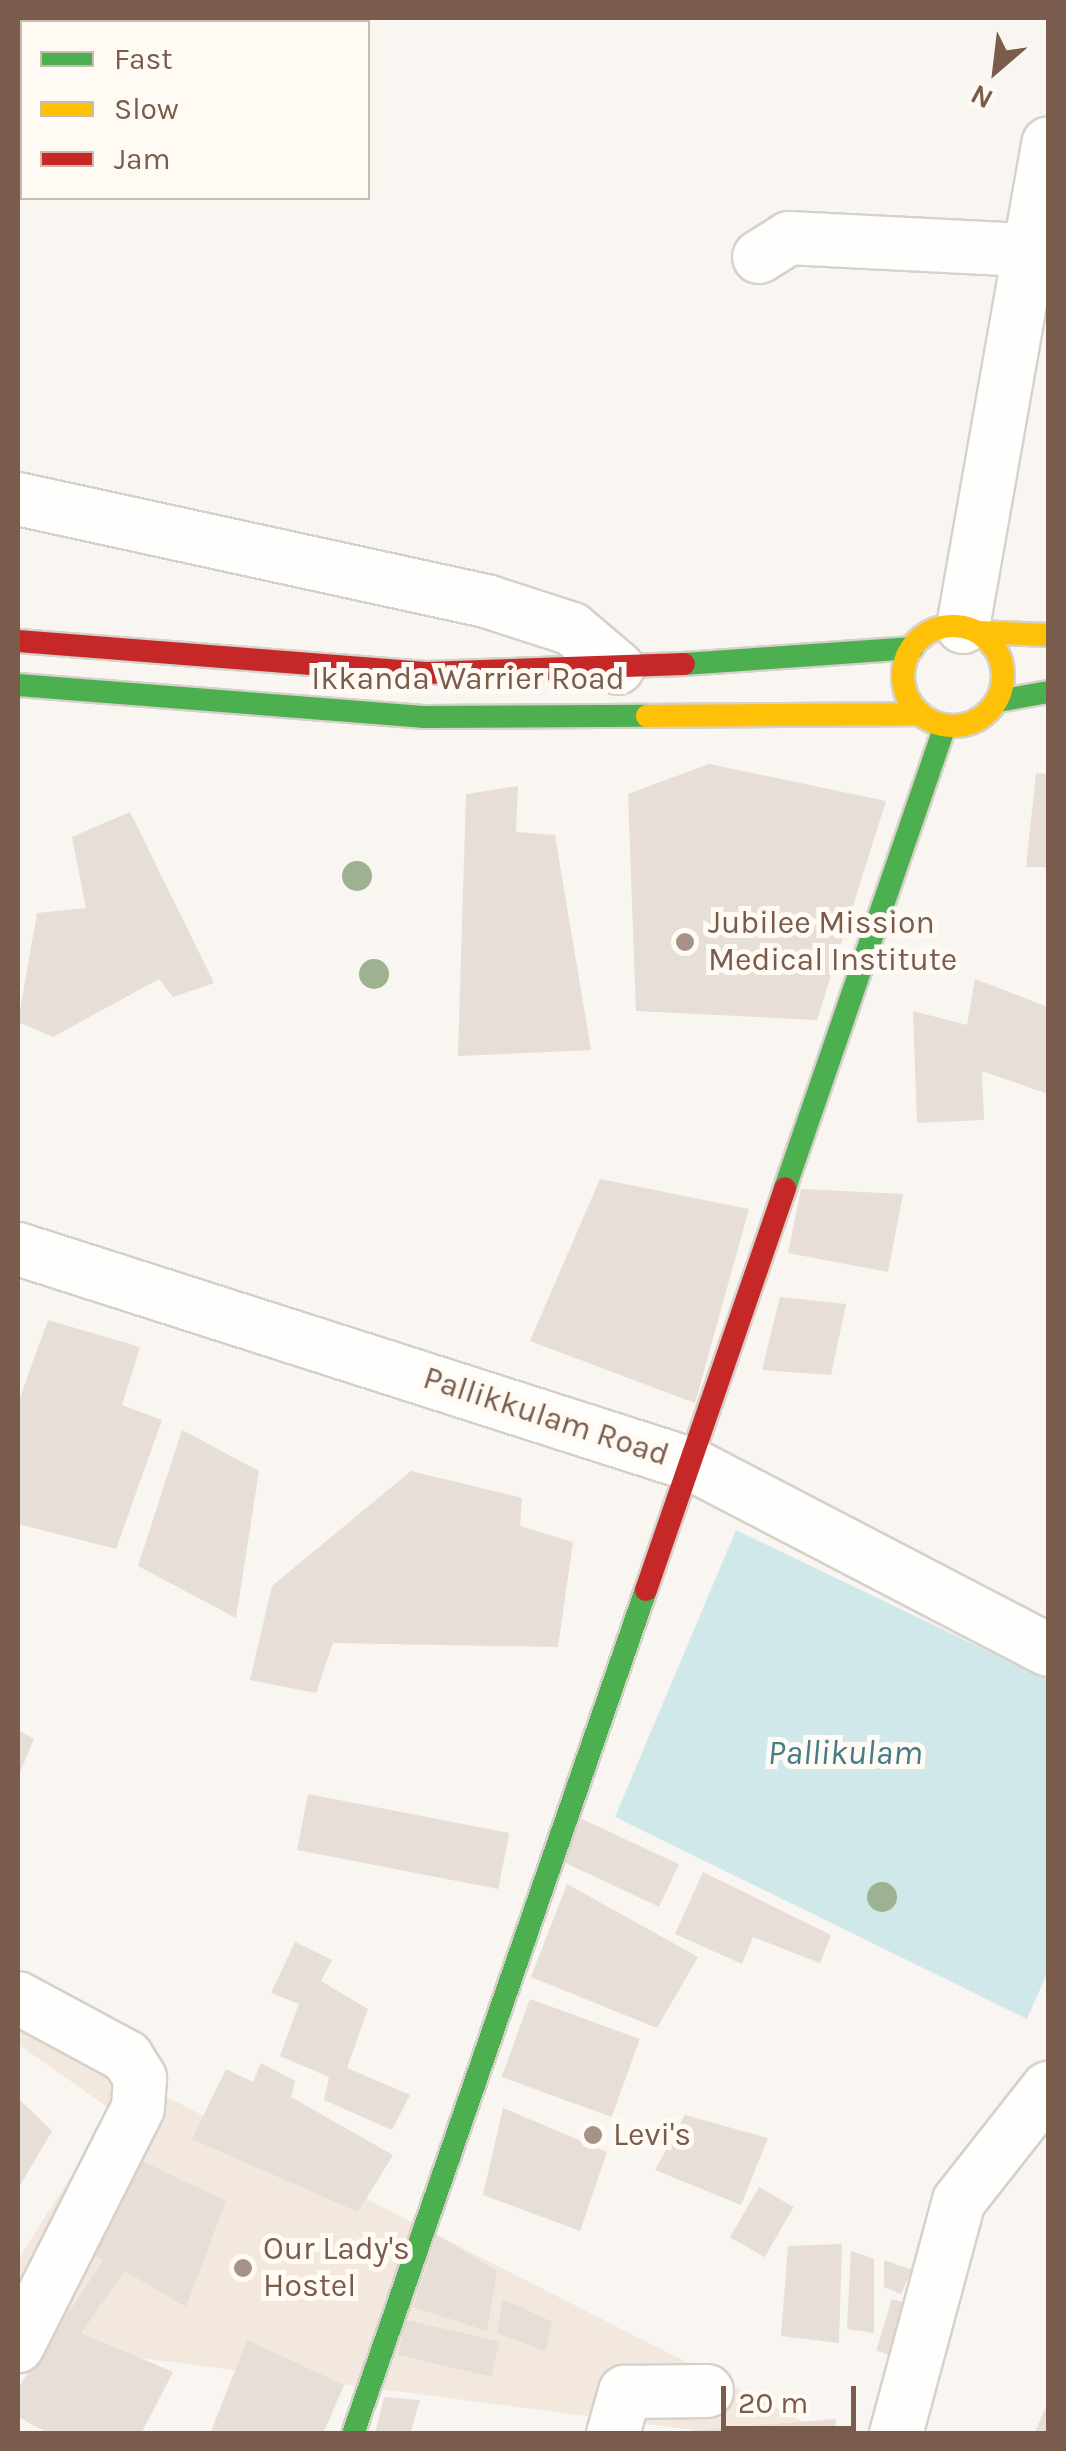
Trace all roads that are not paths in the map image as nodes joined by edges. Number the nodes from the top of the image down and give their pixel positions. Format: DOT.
graph roads {
  1 [pos="1048,143"];
  2 [pos="1030,250"];
  3 [pos="759,257"];
  4 [pos="18,498"];
  5 [pos="970,630"];
  6 [pos="1048,635"];
  7 [pos="18,641"];
  8 [pos="912,648"];
  9 [pos="618,668"];
  10 [pos="18,685"];
  11 [pos="1048,692"];
  12 [pos="998,700"];
  13 [pos="919,714"];
  14 [pos="945,726"];
  15 [pos="18,1249"];
  16 [pos="694,1465"];
  17 [pos="1048,1650"];
  18 [pos="18,1998"];
  19 [pos="1048,2088"];
  20 [pos="18,2346"];
  21 [pos="708,2391"];
  22 [pos="353,2434"];
  23 [pos="613,2434"];
  24 [pos="896,2434"];
  1 -- 2 [label="street"];
  2 -- 3 [label="street"];
  2 -- 5 [label="street"];
  4 -- 9 [label="street"];
  5 -- 6 [label="main road"];
  5 -- 8 [label="main road"];
  5 -- 12 [label="main road"];
  7 -- 9 [label="main road, Ikkanda Warrier Road"];
  8 -- 9 [label="main road, Ikkanda Warrier Road"];
  8 -- 13 [label="main road"];
  10 -- 13 [label="main road, Ikkanda Warrier Road"];
  11 -- 12 [label="main road"];
  12 -- 14 [label="main road"];
  13 -- 14 [label="main road"];
  14 -- 16 [label="main road"];
  15 -- 16 [label="street, Pallikkulam Road"];
  16 -- 17 [label="street, Pallikkulam Road"];
  16 -- 22 [label="main road"];
  18 -- 20 [label="street"];
  19 -- 24 [label="street"];
  21 -- 23 [label="street"];
}
